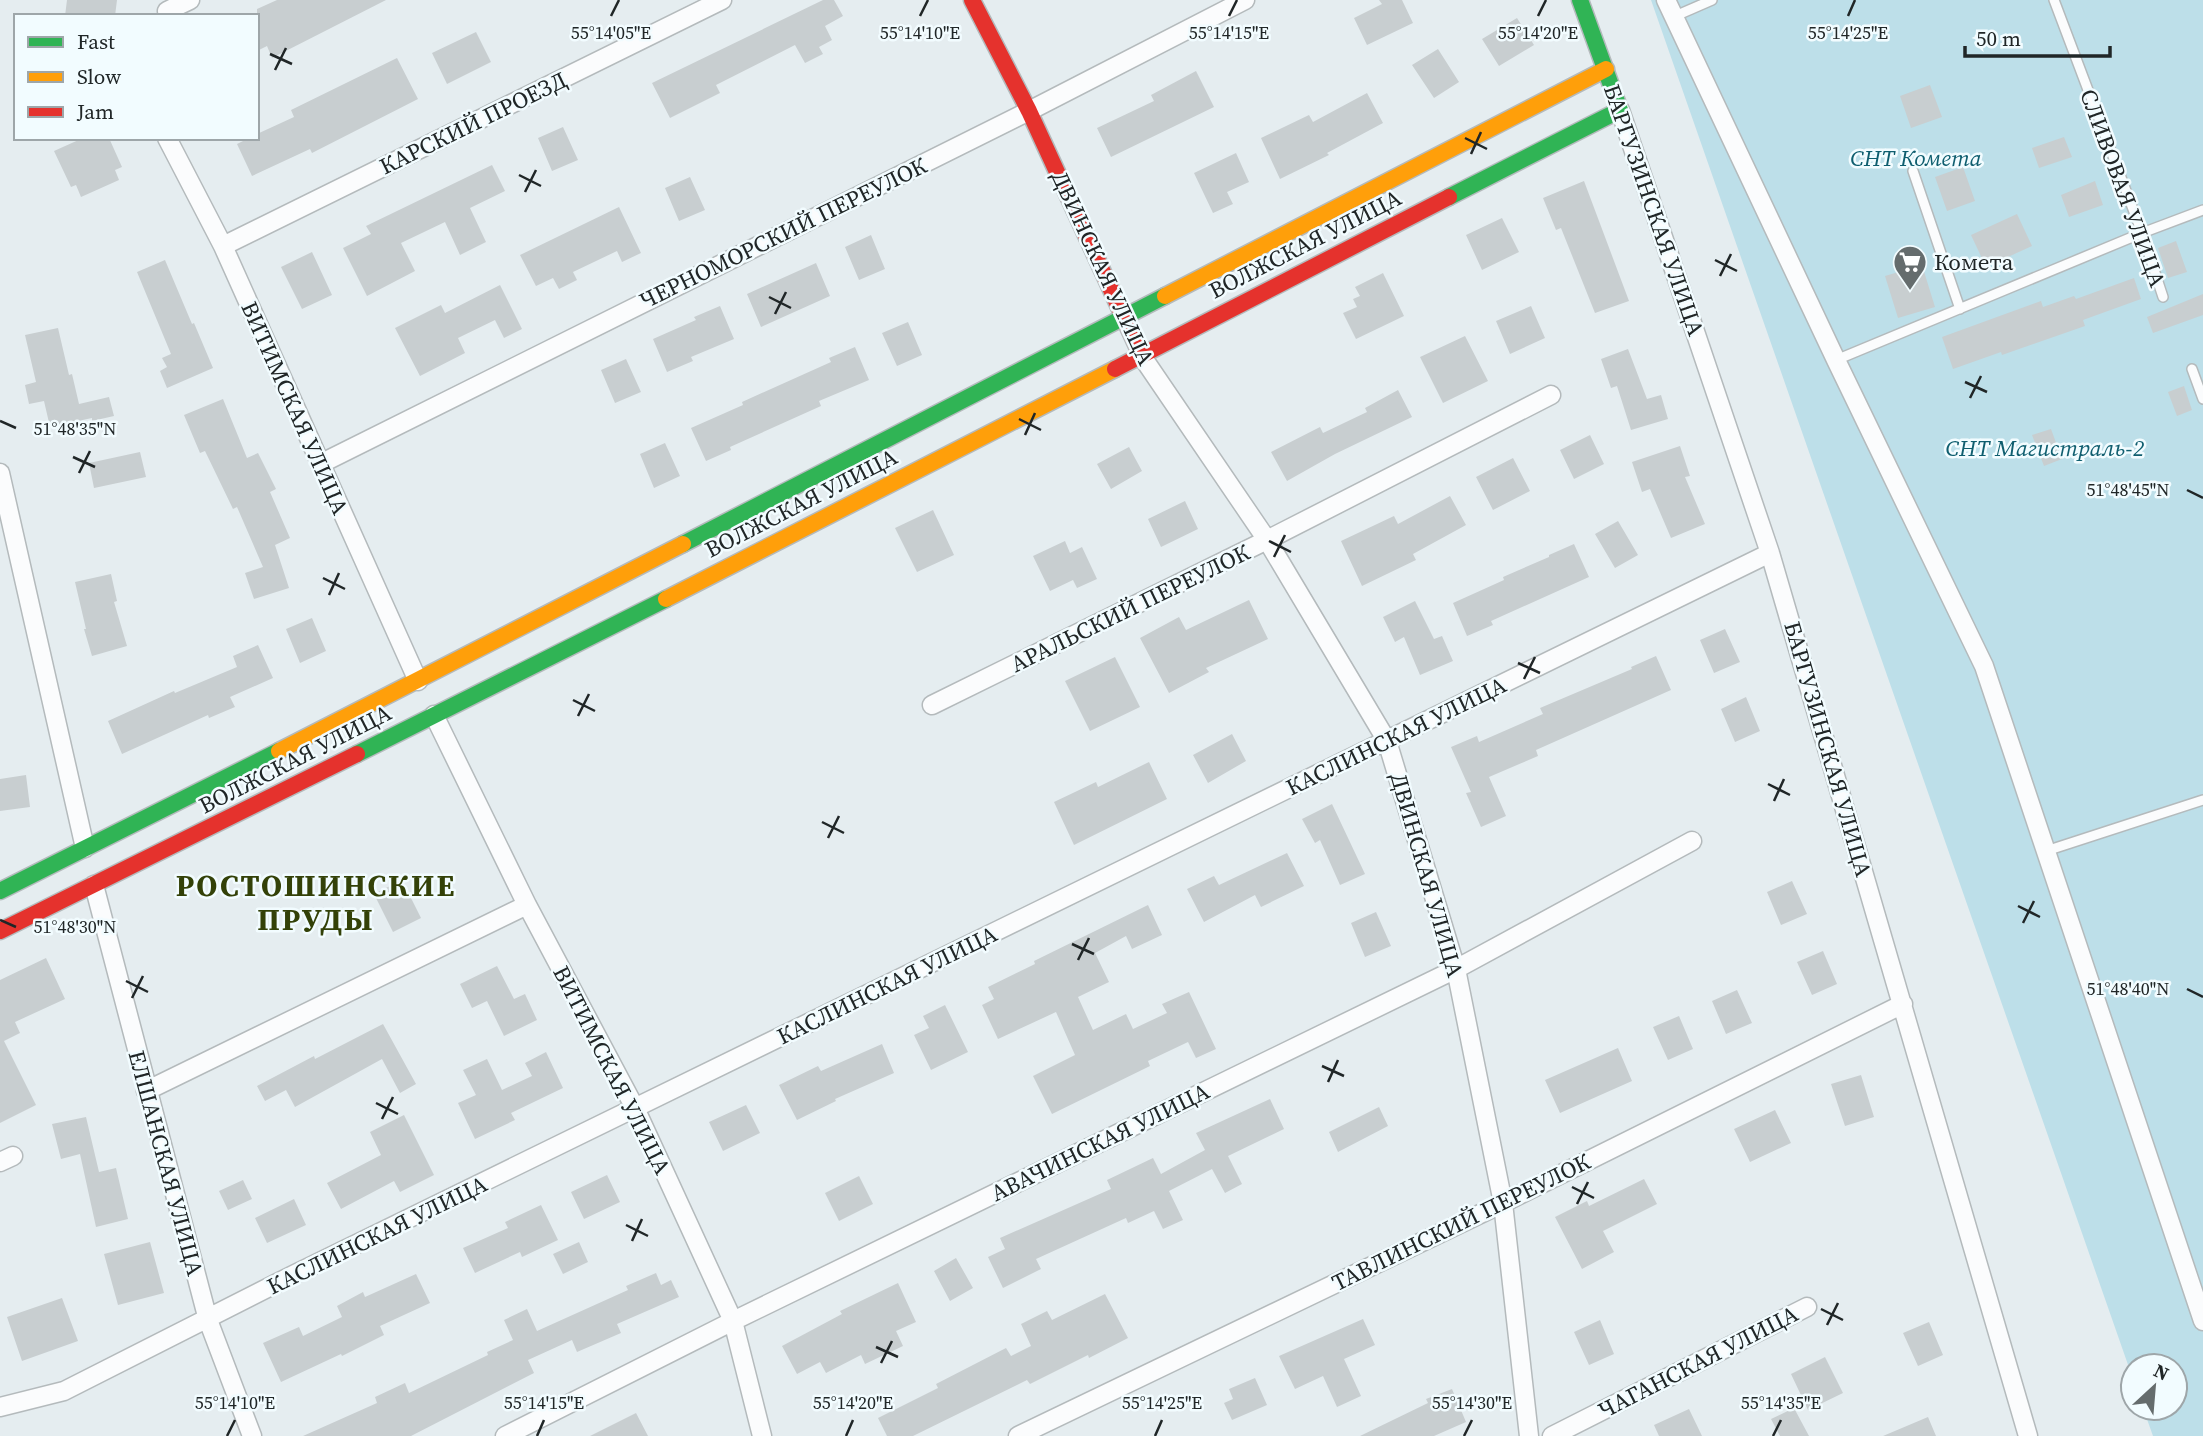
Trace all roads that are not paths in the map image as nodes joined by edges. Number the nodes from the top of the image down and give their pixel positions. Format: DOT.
graph roads {
  1 [pos="190,0"];
  2 [pos="722,0"];
  3 [pos="972,0"];
  4 [pos="1245,0"];
  5 [pos="1580,0"];
  6 [pos="1666,0"];
  7 [pos="1712,0"];
  8 [pos="2054,0"];
  9 [pos="167,9"];
  10 [pos="1673,18"];
  11 [pos="1606,69"];
  12 [pos="1620,110"];
  13 [pos="1029,111"];
  14 [pos="168,140"];
  15 [pos="1913,171"];
  16 [pos="2203,210"];
  17 [pos="2141,233"];
  18 [pos="223,246"];
  19 [pos="2162,297"];
  20 [pos="1960,309"];
  21 [pos="1125,318"];
  22 [pos="1141,355"];
  23 [pos="1836,360"];
  24 [pos="2192,369"];
  25 [pos="1551,395"];
  26 [pos="2203,398"];
  27 [pos="320,464"];
  28 [pos="0,473"];
  29 [pos="1267,540"];
  30 [pos="1770,553"];
  31 [pos="418,681"];
  32 [pos="932,705"];
  33 [pos="434,715"];
  34 [pos="1387,741"];
  35 [pos="2203,800"];
  36 [pos="1692,841"];
  37 [pos="85,848"];
  38 [pos="2046,851"];
  39 [pos="94,885"];
  40 [pos="0,891"];
  41 [pos="527,905"];
  42 [pos="0,931"];
  43 [pos="1456,969"];
  44 [pos="1903,1004"];
  45 [pos="146,1091"];
  46 [pos="635,1108"];
  47 [pos="1503,1203"];
  48 [pos="1807,1307"];
  49 [pos="208,1320"];
  50 [pos="733,1321"];
  51 [pos="2203,1321"];
  52 [pos="0,1406"];
  53 [pos="252,1436"];
  54 [pos="505,1436"];
  55 [pos="762,1436"];
  56 [pos="1018,1436"];
  57 [pos="1529,1436"];
  58 [pos="1552,1436"];
  59 [pos="2028,1436"];
  1 -- 9 [label="street"];
  2 -- 18 [label="street, КАРСКИЙ ПРОЕЗД"];
  3 -- 13 [label="street, ДВИНСКАЯ УЛИЦА"];
  4 -- 13 [label="street, ЧЕРНОМОРСКИЙ ПЕРЕУЛОК"];
  5 -- 11 [label="street, БАРГУЗИНСКАЯ УЛИЦА"];
  6 -- 10 [label="street"];
  7 -- 10 [label="lane"];
  8 -- 17 [label="lane, СЛИВОВАЯ УЛИЦА"];
  10 -- 23 [label="street"];
  11 -- 12 [label="street, БАРГУЗИНСКАЯ УЛИЦА"];
  11 -- 21 [label="street, ВОЛЖСКАЯ УЛИЦА"];
  12 -- 22 [label="street, ВОЛЖСКАЯ УЛИЦА"];
  12 -- 30 [label="street, БАРГУЗИНСКАЯ УЛИЦА"];
  13 -- 21 [label="street, ДВИНСКАЯ УЛИЦА"];
  13 -- 27 [label="street, ЧЕРНОМОРСКИЙ ПЕРЕУЛОК"];
  14 -- 18 [label="street, ВИТИМСКАЯ УЛИЦА"];
  15 -- 20 [label="lane"];
  16 -- 17 [label="lane"];
  17 -- 19 [label="lane, СЛИВОВАЯ УЛИЦА"];
  17 -- 20 [label="lane"];
  18 -- 27 [label="street, ВИТИМСКАЯ УЛИЦА"];
  20 -- 23 [label="lane"];
  21 -- 22 [label="street, ДВИНСКАЯ УЛИЦА"];
  21 -- 31 [label="street, ВОЛЖСКАЯ УЛИЦА"];
  22 -- 29 [label="street, ДВИНСКАЯ УЛИЦА"];
  22 -- 33 [label="street, ВОЛЖСКАЯ УЛИЦА"];
  23 -- 38 [label="street"];
  24 -- 26 [label="lane"];
  25 -- 29 [label="street, АРАЛЬСКИЙ ПЕРЕУЛОК"];
  27 -- 31 [label="street, ВИТИМСКАЯ УЛИЦА"];
  28 -- 37 [label="street"];
  29 -- 32 [label="street, АРАЛЬСКИЙ ПЕРЕУЛОК"];
  29 -- 34 [label="street, ДВИНСКАЯ УЛИЦА"];
  30 -- 34 [label="street, КАСЛИНСКАЯ УЛИЦА"];
  30 -- 44 [label="street, БАРГУЗИНСКАЯ УЛИЦА"];
  31 -- 37 [label="street, ВОЛЖСКАЯ УЛИЦА"];
  33 -- 39 [label="street, ВОЛЖСКАЯ УЛИЦА"];
  33 -- 41 [label="street, ВИТИМСКАЯ УЛИЦА"];
  34 -- 43 [label="street, ДВИНСКАЯ УЛИЦА"];
  34 -- 46 [label="street, КАСЛИНСКАЯ УЛИЦА"];
  35 -- 38 [label="lane"];
  36 -- 43 [label="street, АВАЧИНСКАЯ УЛИЦА"];
  37 -- 40 [label="street, ВОЛЖСКАЯ УЛИЦА"];
  38 -- 51 [label="street"];
  39 -- 42 [label="street, ВОЛЖСКАЯ УЛИЦА"];
  39 -- 45 [label="street, ЕЛШАНСКАЯ УЛИЦА"];
  41 -- 45 [label="street"];
  41 -- 46 [label="street, ВИТИМСКАЯ УЛИЦА"];
  43 -- 47 [label="street, ДВИНСКАЯ УЛИЦА"];
  43 -- 50 [label="street, АВАЧИНСКАЯ УЛИЦА"];
  44 -- 47 [label="street, ТАВЛИНСКИЙ ПЕРЕУЛОК"];
  44 -- 59 [label="street, БАРГУЗИНСКАЯ УЛИЦА"];
  45 -- 49 [label="street, ЕЛШАНСКАЯ УЛИЦА"];
  46 -- 49 [label="street, КАСЛИНСКАЯ УЛИЦА"];
  46 -- 50 [label="street, ВИТИМСКАЯ УЛИЦА"];
  47 -- 56 [label="street, ТАВЛИНСКИЙ ПЕРЕУЛОК"];
  47 -- 57 [label="street, ДВИНСКАЯ УЛИЦА"];
  48 -- 58 [label="street, ЧАГАНСКАЯ УЛИЦА"];
  49 -- 52 [label="street, КАСЛИНСКАЯ УЛИЦА"];
  49 -- 53 [label="street, ЕЛШАНСКАЯ УЛИЦА"];
  50 -- 54 [label="street, АВАЧИНСКАЯ УЛИЦА"];
  50 -- 55 [label="street, ВИТИМСКАЯ УЛИЦА"];
}
